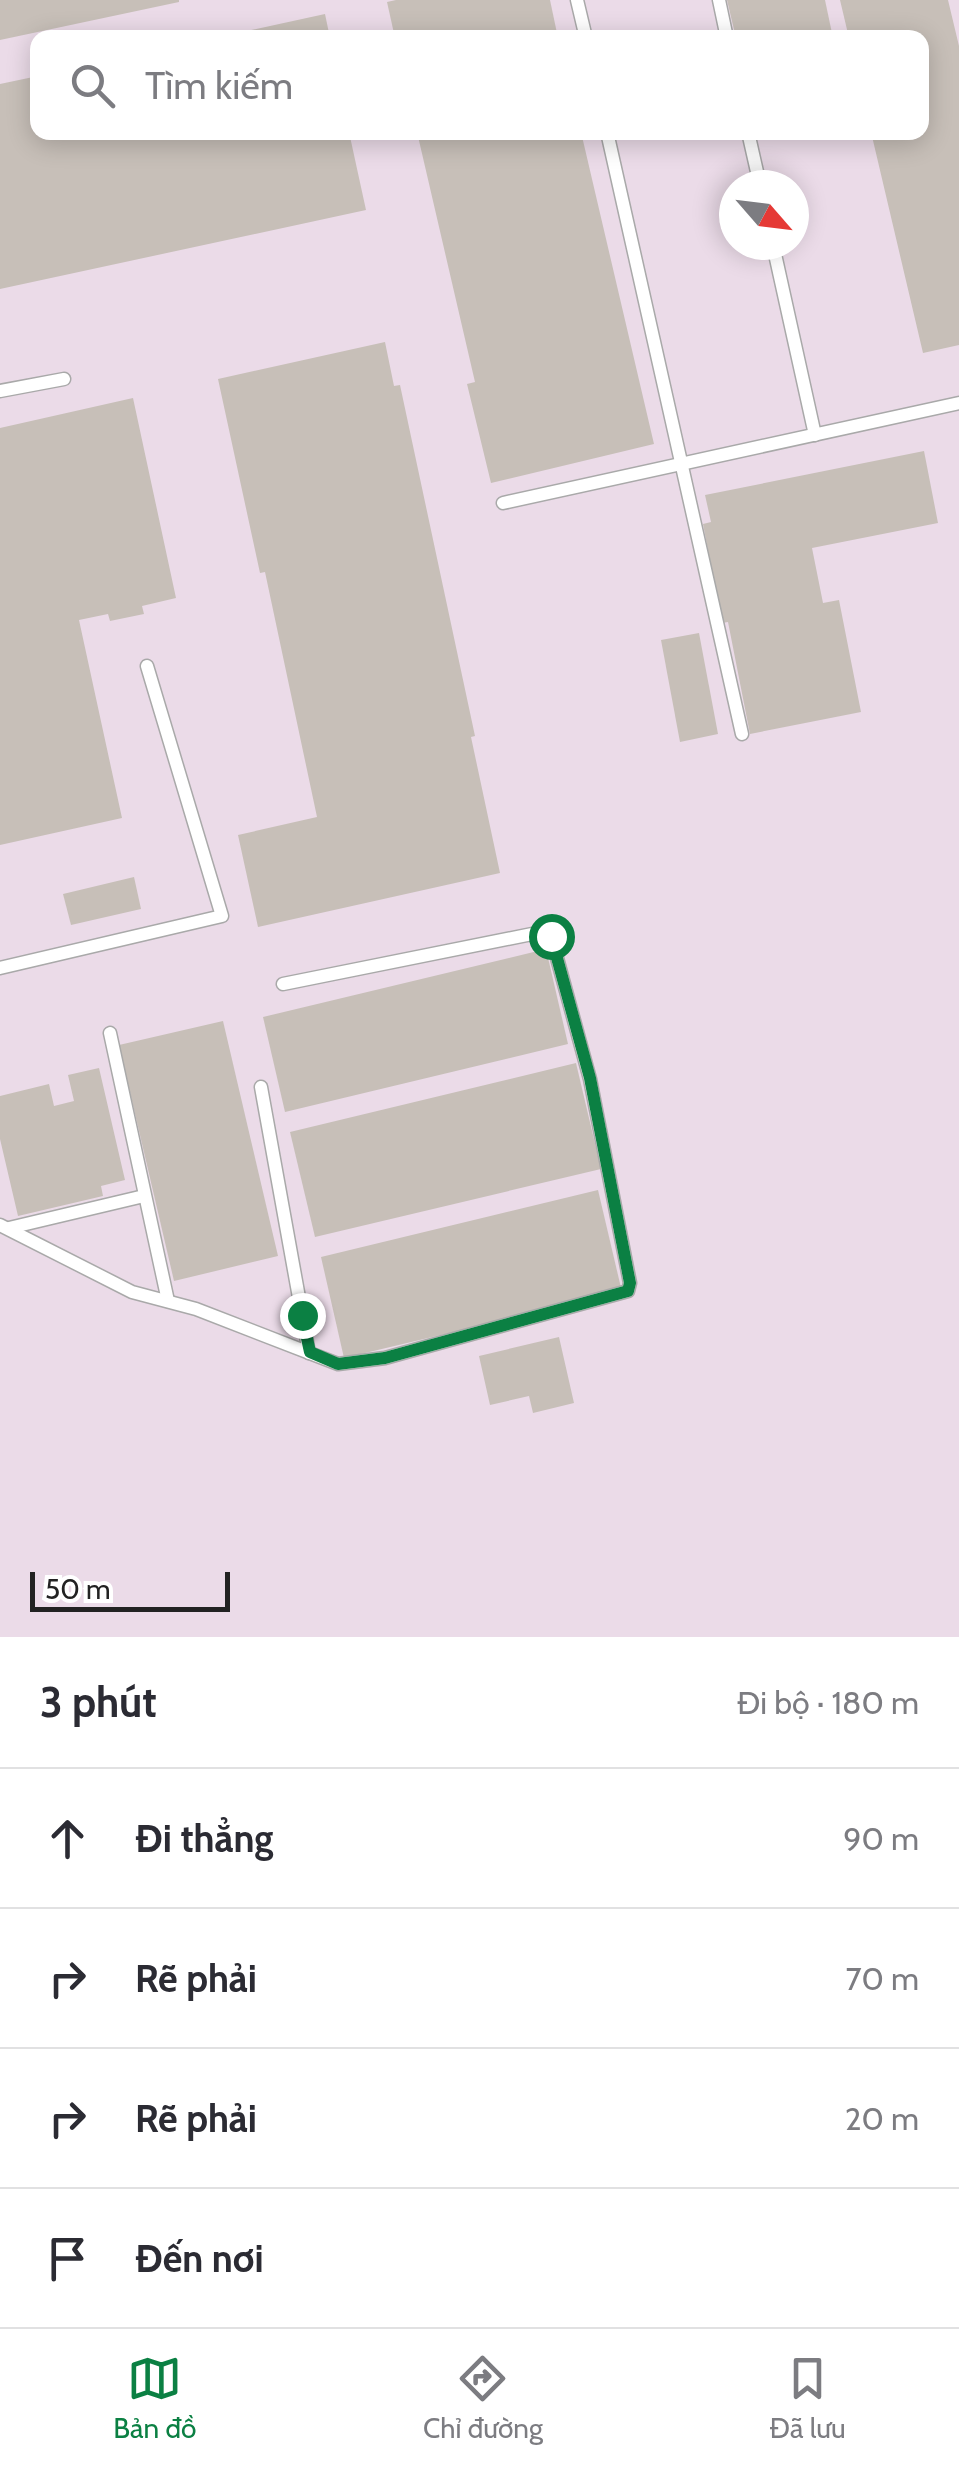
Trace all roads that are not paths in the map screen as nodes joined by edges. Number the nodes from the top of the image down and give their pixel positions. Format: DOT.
graph roads {
  1 [pos="577,0"];
  2 [pos="719,0"];
  3 [pos="584,30"];
  4 [pos="725,30"];
  5 [pos="609,140"];
  6 [pos="750,140"];
  7 [pos="757,170"];
  8 [pos="776,260"];
  9 [pos="64,379"];
  10 [pos="0,392"];
  11 [pos="959,403"];
  12 [pos="815,435"];
  13 [pos="682,464"];
  14 [pos="503,504"];
  15 [pos="147,666"];
  16 [pos="742,734"];
  17 [pos="0,968"];
  18 [pos="283,984"];
  19 [pos="110,1034"];
  20 [pos="261,1088"];
  21 [pos="144,1196"];
  22 [pos="4,1226"];
  23 [pos="168,1301"];
  24 [pos="310,1352"];
  1 -- 3 [label="lane"];
  2 -- 4 [label="lane"];
  5 -- 13 [label="lane"];
  6 -- 7 [label="lane"];
  8 -- 12 [label="lane"];
  9 -- 10 [label="lane"];
  11 -- 12 [label="lane"];
  12 -- 13 [label="lane"];
  13 -- 14 [label="lane"];
  13 -- 16 [label="lane"];
  15 -- 17 [label="lane"];
  18 -- 24 [label="lane"];
  19 -- 21 [label="lane"];
  20 -- 24 [label="lane"];
  21 -- 22 [label="lane"];
  21 -- 23 [label="lane"];
  22 -- 23 [label="lane"];
  23 -- 24 [label="lane"];
}
